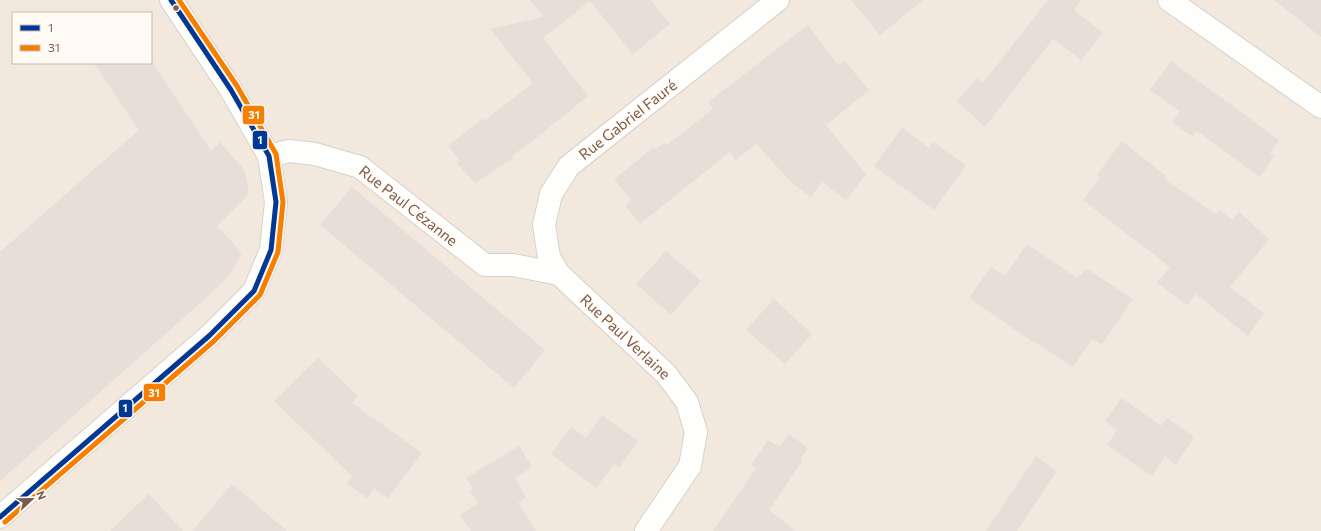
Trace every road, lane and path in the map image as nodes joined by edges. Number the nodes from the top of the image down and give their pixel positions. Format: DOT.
graph roads {
  1 [pos="171,0"];
  2 [pos="778,0"];
  3 [pos="1169,0"];
  4 [pos="1321,107"];
  5 [pos="269,156"];
  6 [pos="559,274"];
  7 [pos="0,518"];
  8 [pos="646,531"];
  1 -- 5 [label="street"];
  2 -- 6 [label="street, Rue Gabriel Fauré"];
  3 -- 4 [label="street"];
  5 -- 6 [label="street, Rue Paul Cézanne"];
  5 -- 7 [label="street"];
  6 -- 8 [label="street, Rue Paul Verlaine"];
}
